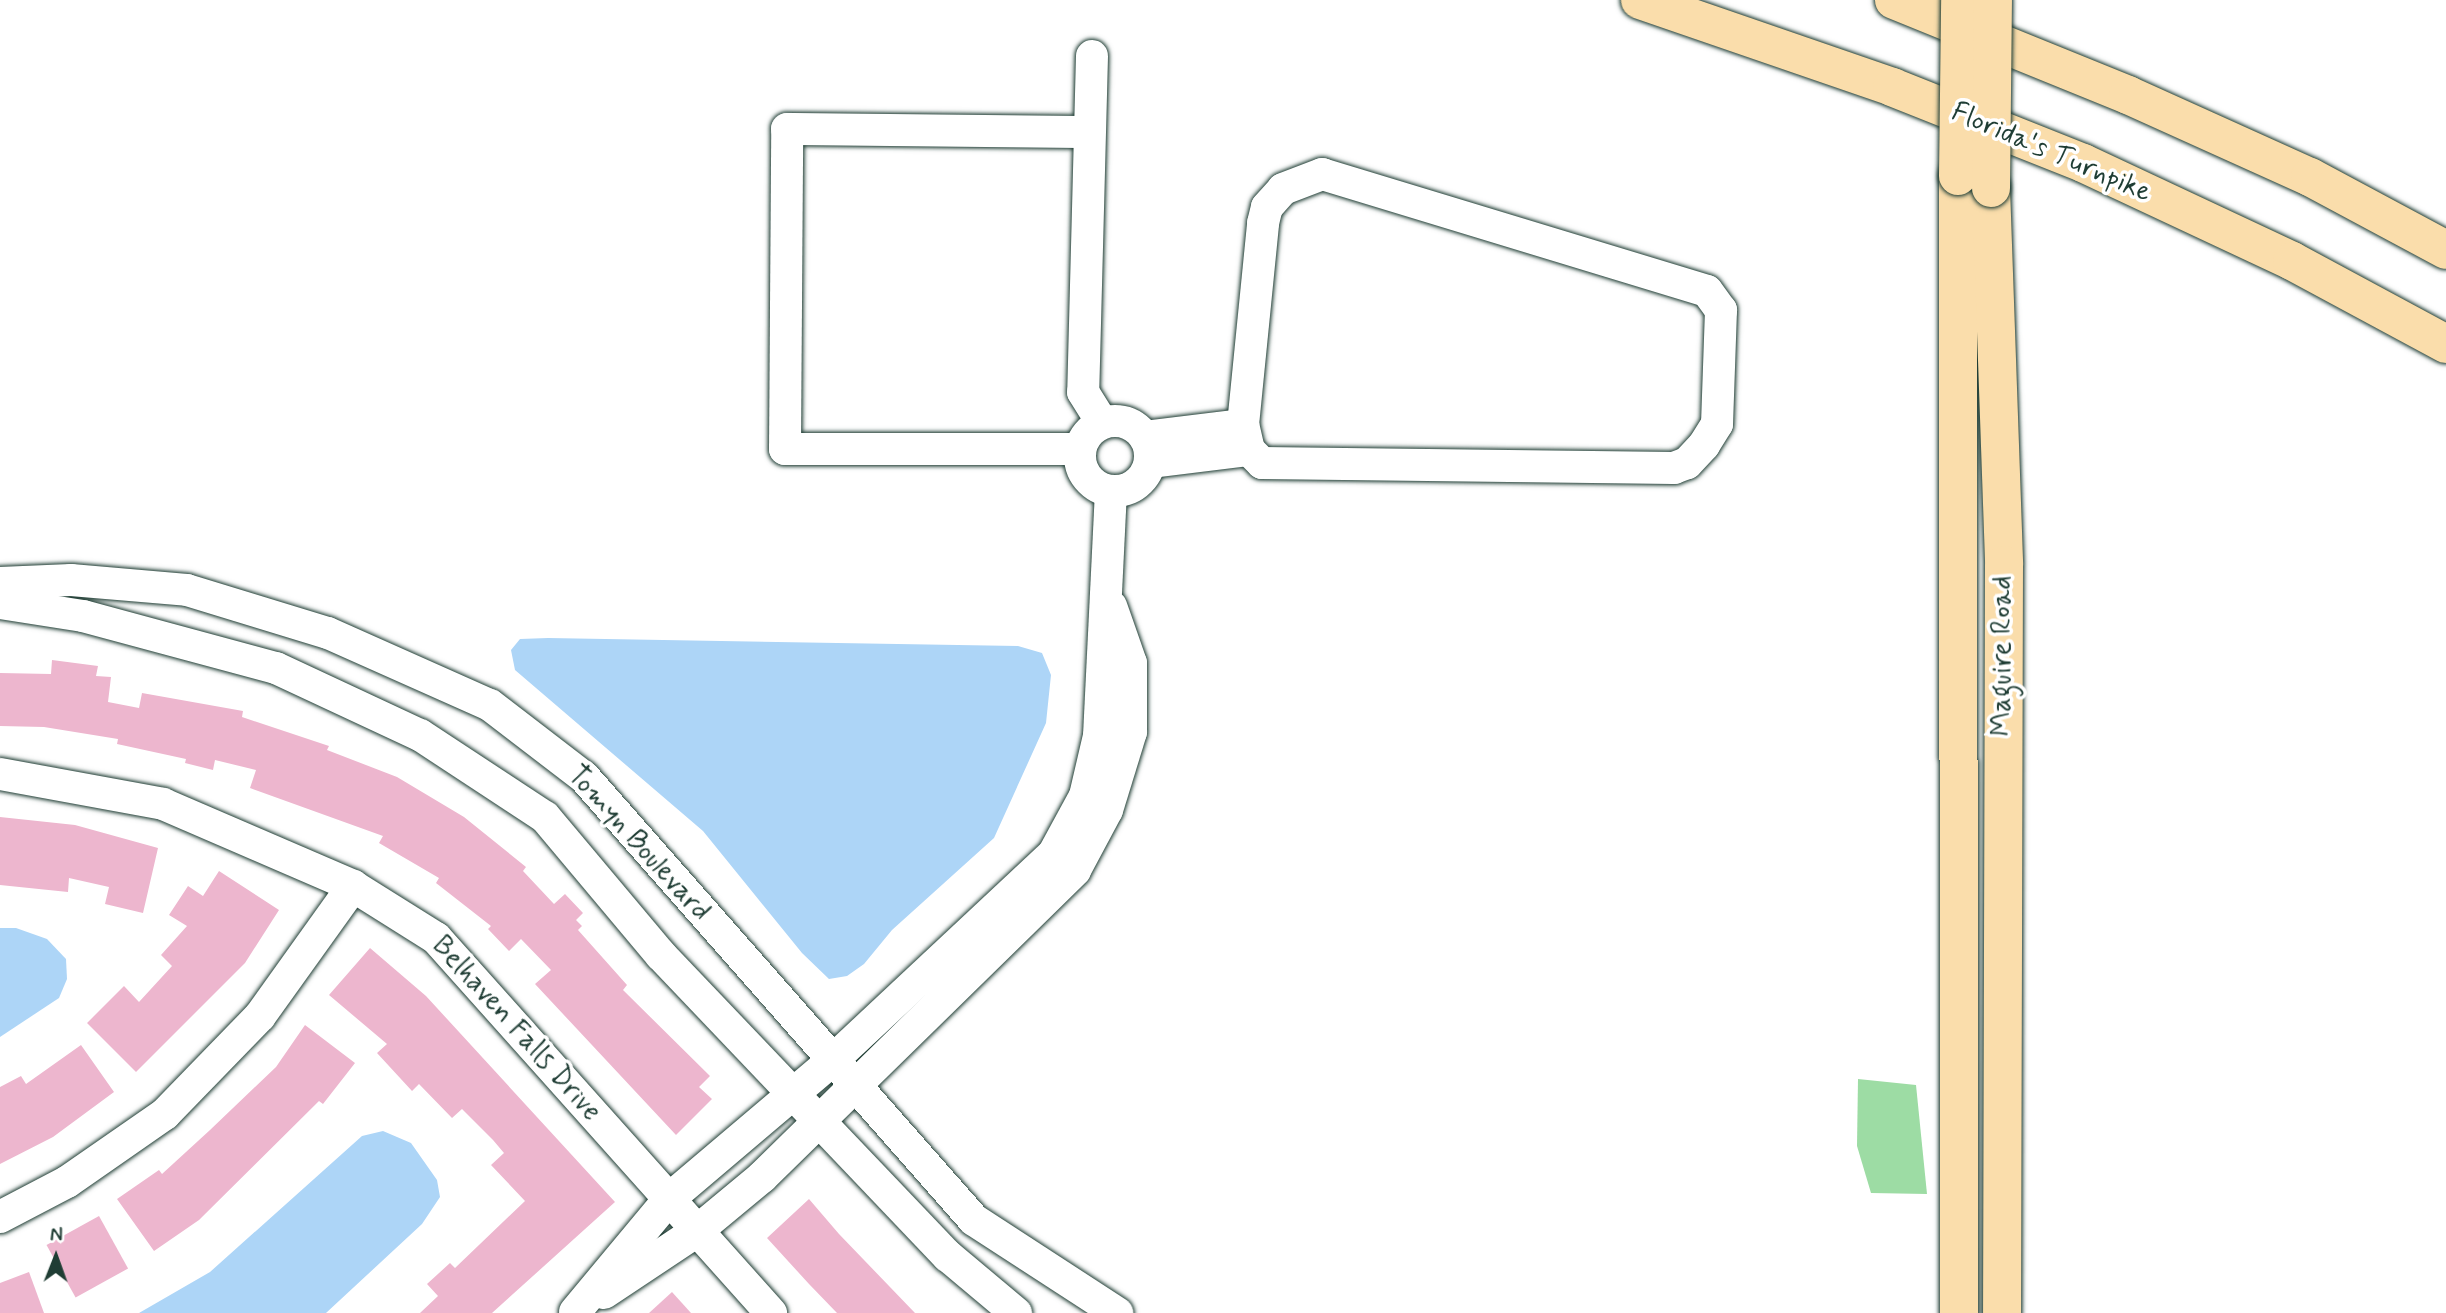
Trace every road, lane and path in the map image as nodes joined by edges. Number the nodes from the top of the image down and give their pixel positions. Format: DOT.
graph roads {
  1 [pos="1640,0"];
  2 [pos="1894,0"];
  3 [pos="1960,0"];
  4 [pos="1993,0"];
  5 [pos="1093,56"];
  6 [pos="1088,132"];
  7 [pos="1975,182"];
  8 [pos="2446,250"];
  9 [pos="2446,344"];
  10 [pos="1102,423"];
  11 [pos="1246,438"];
  12 [pos="1080,449"];
  13 [pos="1147,449"];
  14 [pos="1111,491"];
  15 [pos="0,583"];
  16 [pos="0,603"];
  17 [pos="0,774"];
  18 [pos="1065,862"];
  19 [pos="353,886"];
  20 [pos="832,1061"];
  21 [pos="855,1087"];
  22 [pos="793,1094"];
  23 [pos="820,1121"];
  24 [pos="734,1144"];
  25 [pos="762,1177"];
  26 [pos="669,1199"];
  27 [pos="0,1217"];
  28 [pos="698,1231"];
  29 [pos="574,1312"];
  30 [pos="771,1313"];
  31 [pos="1016,1313"];
  32 [pos="1117,1313"];
  33 [pos="1959,1313"];
  34 [pos="2002,1313"];
  1 -- 9 [label="main road, Florida's Turnpike"];
  2 -- 8 [label="main road"];
  3 -- 7 [label="main road, Maguire Road, bridge"];
  4 -- 7 [label="main road, Maguire Road, bridge"];
  5 -- 6 [label="street"];
  6 -- 10 [label="street"];
  6 -- 12 [label="street"];
  7 -- 33 [label="main road, Maguire Road"];
  7 -- 34 [label="main road, Maguire Road"];
  10 -- 12 [label="street"];
  10 -- 13 [label="street"];
  11 -- 11 [label="street"];
  11 -- 13 [label="street"];
  12 -- 14 [label="street"];
  13 -- 14 [label="street"];
  14 -- 18 [label="street"];
  15 -- 20 [label="street, Tomyn Boulevard"];
  16 -- 22 [label="street, Tomyn Boulevard"];
  17 -- 19 [label="street, Belhaven Falls Drive"];
  18 -- 20 [label="street"];
  18 -- 21 [label="street"];
  19 -- 26 [label="street, Belhaven Falls Drive"];
  19 -- 27 [label="street"];
  20 -- 21 [label="street, Tomyn Boulevard"];
  20 -- 22 [label="street"];
  21 -- 23 [label="street"];
  21 -- 32 [label="street, Tomyn Boulevard"];
  22 -- 23 [label="street, Tomyn Boulevard"];
  22 -- 24 [label="street"];
  23 -- 25 [label="street"];
  23 -- 31 [label="street, Tomyn Boulevard"];
  24 -- 25 [label="street"];
  24 -- 26 [label="street"];
  25 -- 28 [label="street"];
  26 -- 28 [label="street, Belhaven Falls Drive"];
  26 -- 29 [label="street"];
  28 -- 29 [label="street"];
  28 -- 30 [label="street, Belhaven Falls Drive"];
}
